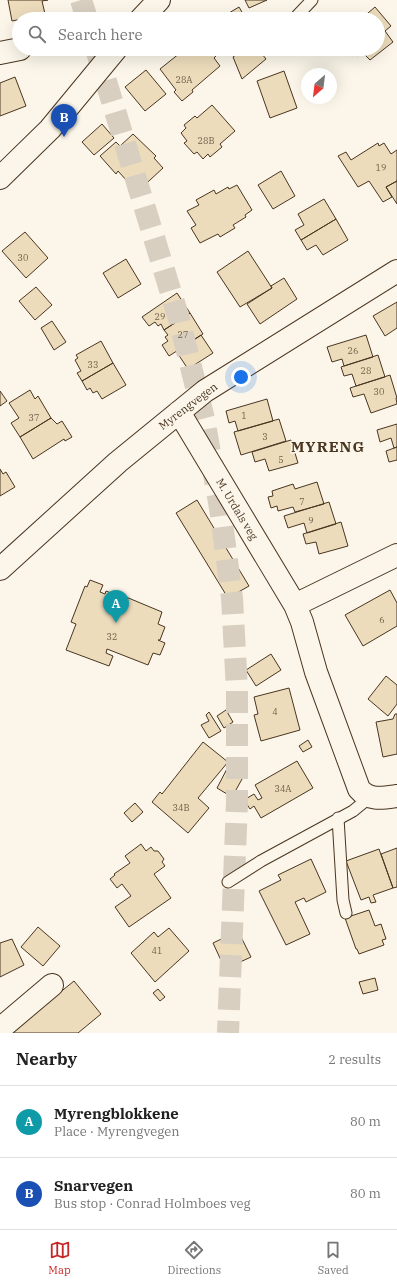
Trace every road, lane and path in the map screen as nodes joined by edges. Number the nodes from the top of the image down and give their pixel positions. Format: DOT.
graph roads {
  1 [pos="159,0"];
  2 [pos="312,0"];
  3 [pos="148,12"];
  4 [pos="301,12"];
  5 [pos="12,51"];
  6 [pos="0,54"];
  7 [pos="110,56"];
  8 [pos="0,178"];
  9 [pos="397,271"];
  10 [pos="179,412"];
  11 [pos="397,555"];
  12 [pos="0,569"];
  13 [pos="295,605"];
  14 [pos="397,796"];
  15 [pos="370,797"];
  16 [pos="338,818"];
  17 [pos="228,882"];
  18 [pos="346,913"];
  19 [pos="52,985"];
  20 [pos="0,1029"];
  1 -- 3 [label="street"];
  2 -- 4 [label="lane"];
  5 -- 6 [label="street"];
  7 -- 8 [label="street"];
  9 -- 10 [label="street, Myrengvegen"];
  10 -- 12 [label="street, Myrengvegen"];
  10 -- 13 [label="street, M. Urdals veg"];
  11 -- 13 [label="street"];
  13 -- 15 [label="street, M. Urdals veg"];
  14 -- 15 [label="street"];
  15 -- 16 [label="lane"];
  16 -- 17 [label="lane"];
  16 -- 18 [label="lane"];
  19 -- 20 [label="street"];
}
